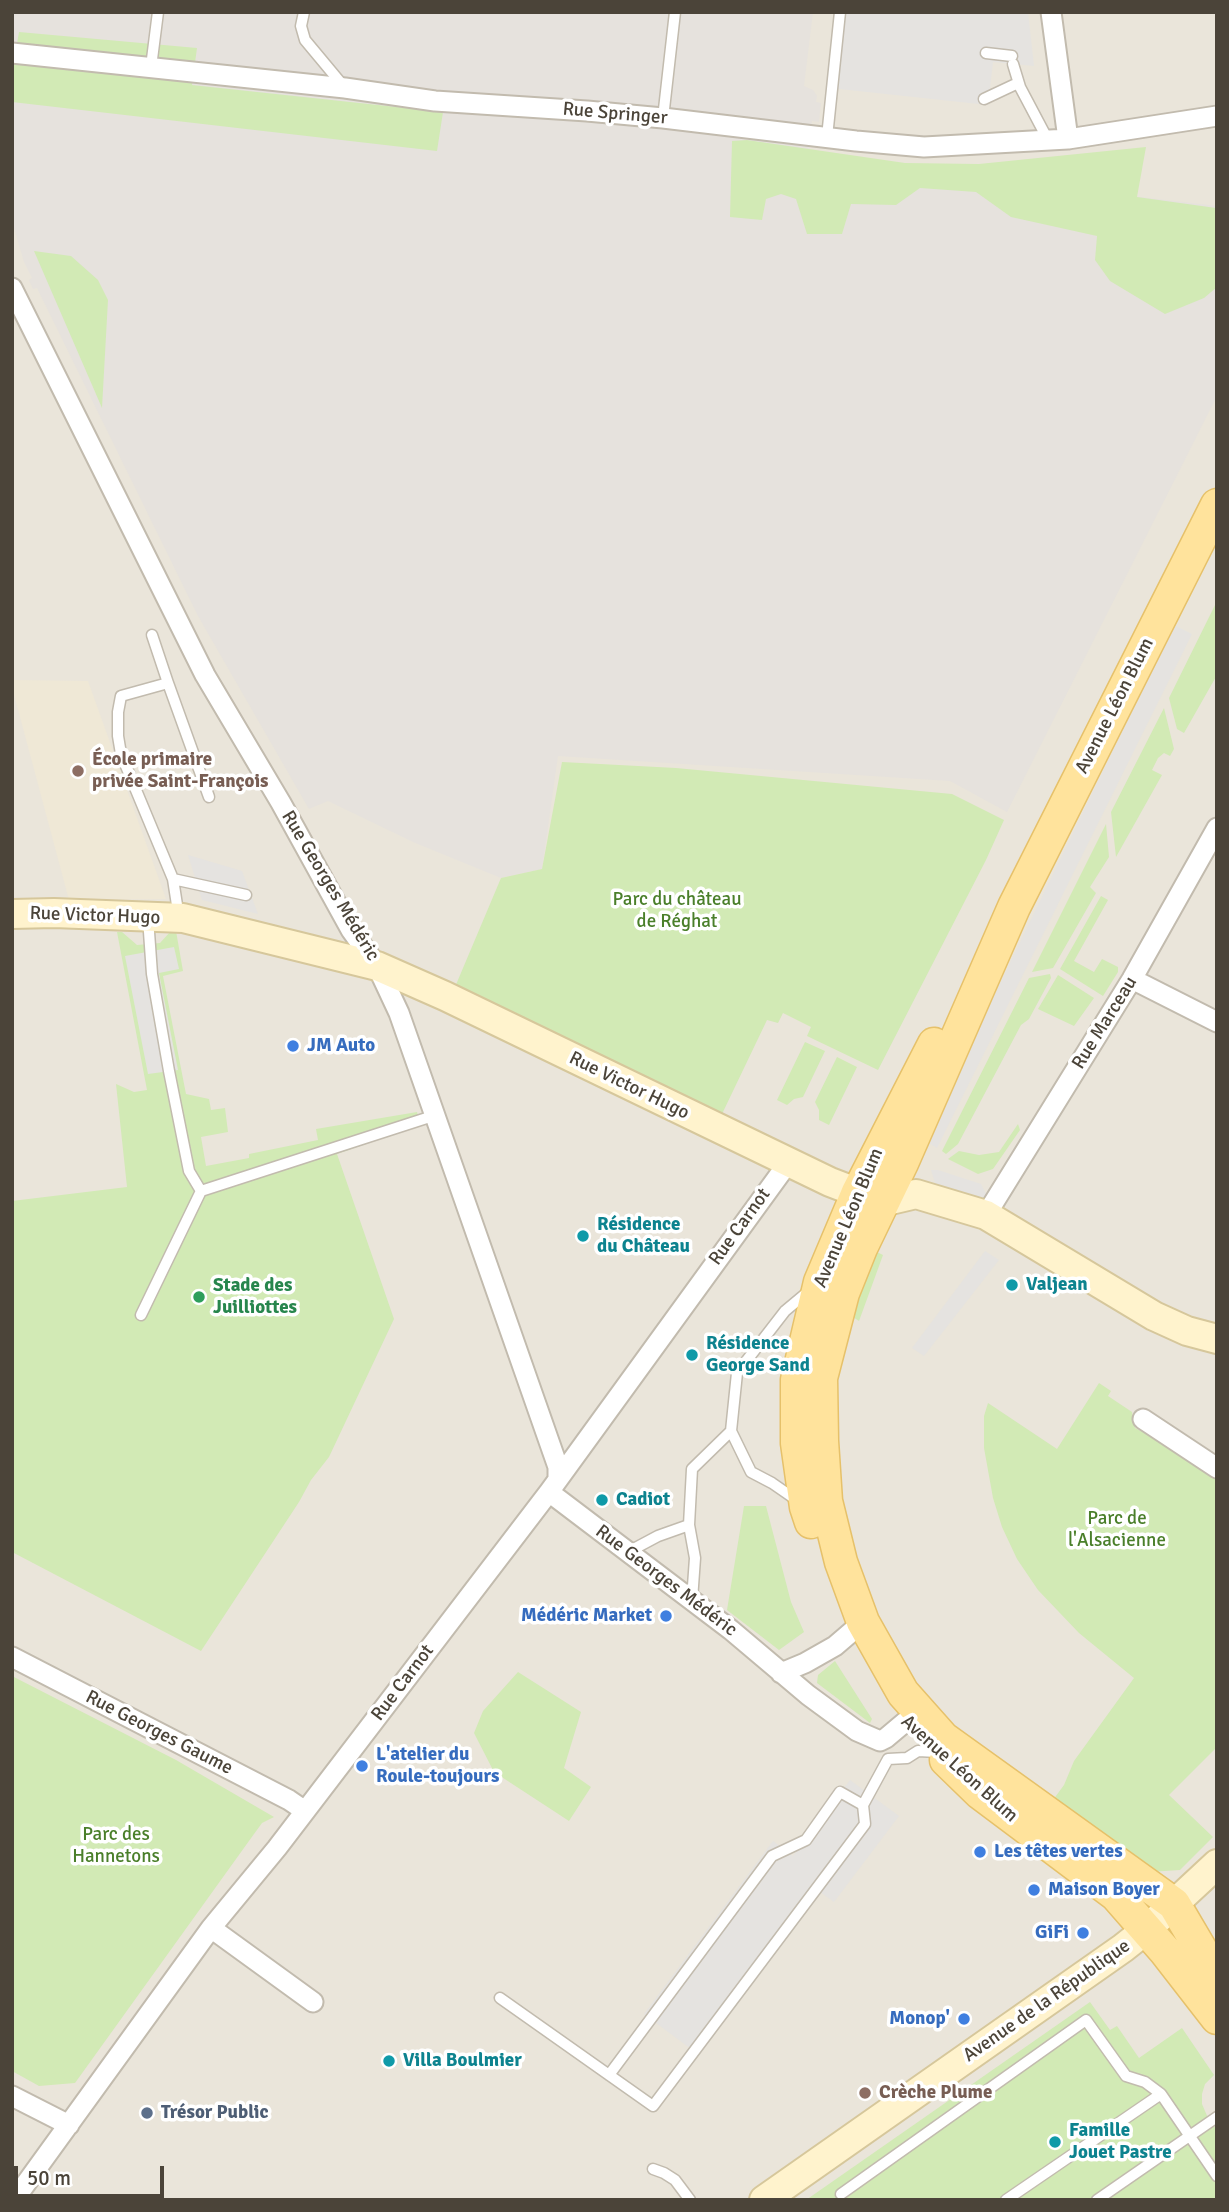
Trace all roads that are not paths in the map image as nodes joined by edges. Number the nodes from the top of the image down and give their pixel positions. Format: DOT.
graph roads {
  1 [pos="158,12"];
  2 [pos="304,12"];
  3 [pos="675,12"];
  4 [pos="840,12"];
  5 [pos="1051,12"];
  6 [pos="12,53"];
  7 [pos="986,53"];
  8 [pos="151,67"];
  9 [pos="1018,83"];
  10 [pos="345,88"];
  11 [pos="984,99"];
  12 [pos="1217,116"];
  13 [pos="663,118"];
  14 [pos="827,137"];
  15 [pos="1058,139"];
  16 [pos="12,288"];
  17 [pos="1217,505"];
  18 [pos="152,635"];
  19 [pos="168,682"];
  20 [pos="209,797"];
  21 [pos="1217,828"];
  22 [pos="173,879"];
  23 [pos="246,895"];
  24 [pos="12,914"];
  25 [pos="162,918"];
  26 [pos="377,966"];
  27 [pos="1132,979"];
  28 [pos="1217,1021"];
  29 [pos="436,1115"];
  30 [pos="788,1163"];
  31 [pos="201,1191"];
  32 [pos="870,1197"];
  33 [pos="986,1215"];
  34 [pos="820,1282"];
  35 [pos="141,1315"];
  36 [pos="1217,1339"];
  37 [pos="1143,1419"];
  38 [pos="731,1431"];
  39 [pos="1217,1468"];
  40 [pos="554,1484"];
  41 [pos="806,1507"];
  42 [pos="689,1525"];
  43 [pos="628,1552"];
  44 [pos="692,1600"];
  45 [pos="855,1629"];
  46 [pos="12,1657"];
  47 [pos="780,1673"];
  48 [pos="896,1730"];
  49 [pos="936,1752"];
  50 [pos="863,1805"];
  51 [pos="305,1811"];
  52 [pos="1217,1864"];
  53 [pos="1174,1904"];
  54 [pos="211,1928"];
  55 [pos="1147,1929"];
  56 [pos="1217,1977"];
  57 [pos="500,1998"];
  58 [pos="313,2002"];
  59 [pos="1217,2018"];
  60 [pos="609,2075"];
  61 [pos="1161,2094"];
  62 [pos="12,2095"];
  63 [pos="1217,2117"];
  64 [pos="69,2125"];
  65 [pos="1191,2136"];
  66 [pos="653,2169"];
  67 [pos="1217,2176"];
  68 [pos="840,2198"];
  69 [pos="13,2200"];
  70 [pos="690,2200"];
  71 [pos="764,2200"];
  72 [pos="1006,2200"];
  73 [pos="1097,2200"];
  1 -- 8 [label="lane"];
  2 -- 10 [label="lane"];
  3 -- 13 [label="lane"];
  4 -- 14 [label="lane"];
  5 -- 15 [label="street"];
  6 -- 8 [label="street, Rue Springer"];
  7 -- 9 [label="lane"];
  8 -- 10 [label="street, Rue Springer"];
  9 -- 11 [label="lane"];
  9 -- 15 [label="lane"];
  10 -- 13 [label="street, Rue Springer"];
  12 -- 15 [label="street, Rue Springer"];
  13 -- 14 [label="street, Rue Springer"];
  14 -- 15 [label="street, Rue Springer"];
  16 -- 26 [label="street, Rue Georges Médéric"];
  17 -- 32 [label="main road, Avenue Léon Blum"];
  18 -- 19 [label="lane"];
  19 -- 20 [label="lane"];
  19 -- 22 [label="lane"];
  21 -- 27 [label="street, Rue Marceau"];
  22 -- 23 [label="lane"];
  22 -- 25 [label="lane"];
  24 -- 25 [label="street, Rue Victor Hugo"];
  25 -- 26 [label="street, Rue Victor Hugo"];
  25 -- 31 [label="lane"];
  26 -- 29 [label="street, Rue Georges Médéric"];
  26 -- 30 [label="street, Rue Victor Hugo"];
  27 -- 28 [label="street"];
  27 -- 33 [label="street, Rue Marceau"];
  29 -- 31 [label="lane"];
  29 -- 40 [label="street, Rue Georges Médéric"];
  30 -- 32 [label="street, Rue Victor Hugo"];
  30 -- 40 [label="street, Rue Carnot"];
  31 -- 35 [label="lane"];
  32 -- 33 [label="street"];
  32 -- 34 [label="main road, Avenue Léon Blum"];
  32 -- 45 [label="main road, Avenue Léon Blum"];
  33 -- 36 [label="street"];
  34 -- 38 [label="lane"];
  34 -- 41 [label="main road, Avenue Léon Blum"];
  37 -- 39 [label="street"];
  38 -- 41 [label="lane"];
  38 -- 42 [label="lane"];
  40 -- 43 [label="street, Rue Georges Médéric"];
  40 -- 51 [label="street, Rue Carnot"];
  41 -- 45 [label="main road, Avenue Léon Blum"];
  42 -- 43 [label="lane"];
  42 -- 44 [label="lane"];
  43 -- 44 [label="street, Rue Georges Médéric"];
  44 -- 47 [label="street, Rue Georges Médéric"];
  45 -- 47 [label="street"];
  45 -- 48 [label="main road, Avenue Léon Blum"];
  45 -- 53 [label="main road, Avenue Léon Blum"];
  46 -- 51 [label="street, Rue Georges Gaume"];
  47 -- 48 [label="street, Rue Georges Médéric"];
  48 -- 49 [label="main road, Avenue Léon Blum"];
  49 -- 50 [label="lane"];
  49 -- 55 [label="main road, Avenue Léon Blum"];
  50 -- 60 [label="lane"];
  50 -- 60 [label="lane"];
  51 -- 54 [label="street, Rue Carnot"];
  52 -- 53 [label="street, Avenue de la République"];
  53 -- 55 [label="street, Avenue de la République"];
  53 -- 56 [label="main road"];
  54 -- 58 [label="street"];
  54 -- 64 [label="street, Rue Carnot"];
  55 -- 59 [label="main road, Avenue Léon Blum"];
  55 -- 71 [label="street, Avenue de la République"];
  57 -- 60 [label="lane"];
  61 -- 65 [label="lane"];
  61 -- 68 [label="lane"];
  61 -- 72 [label="lane"];
  62 -- 64 [label="street"];
  63 -- 65 [label="lane"];
  64 -- 69 [label="street, Rue Carnot"];
  65 -- 67 [label="lane"];
  65 -- 73 [label="lane"];
  66 -- 70 [label="lane"];
}
